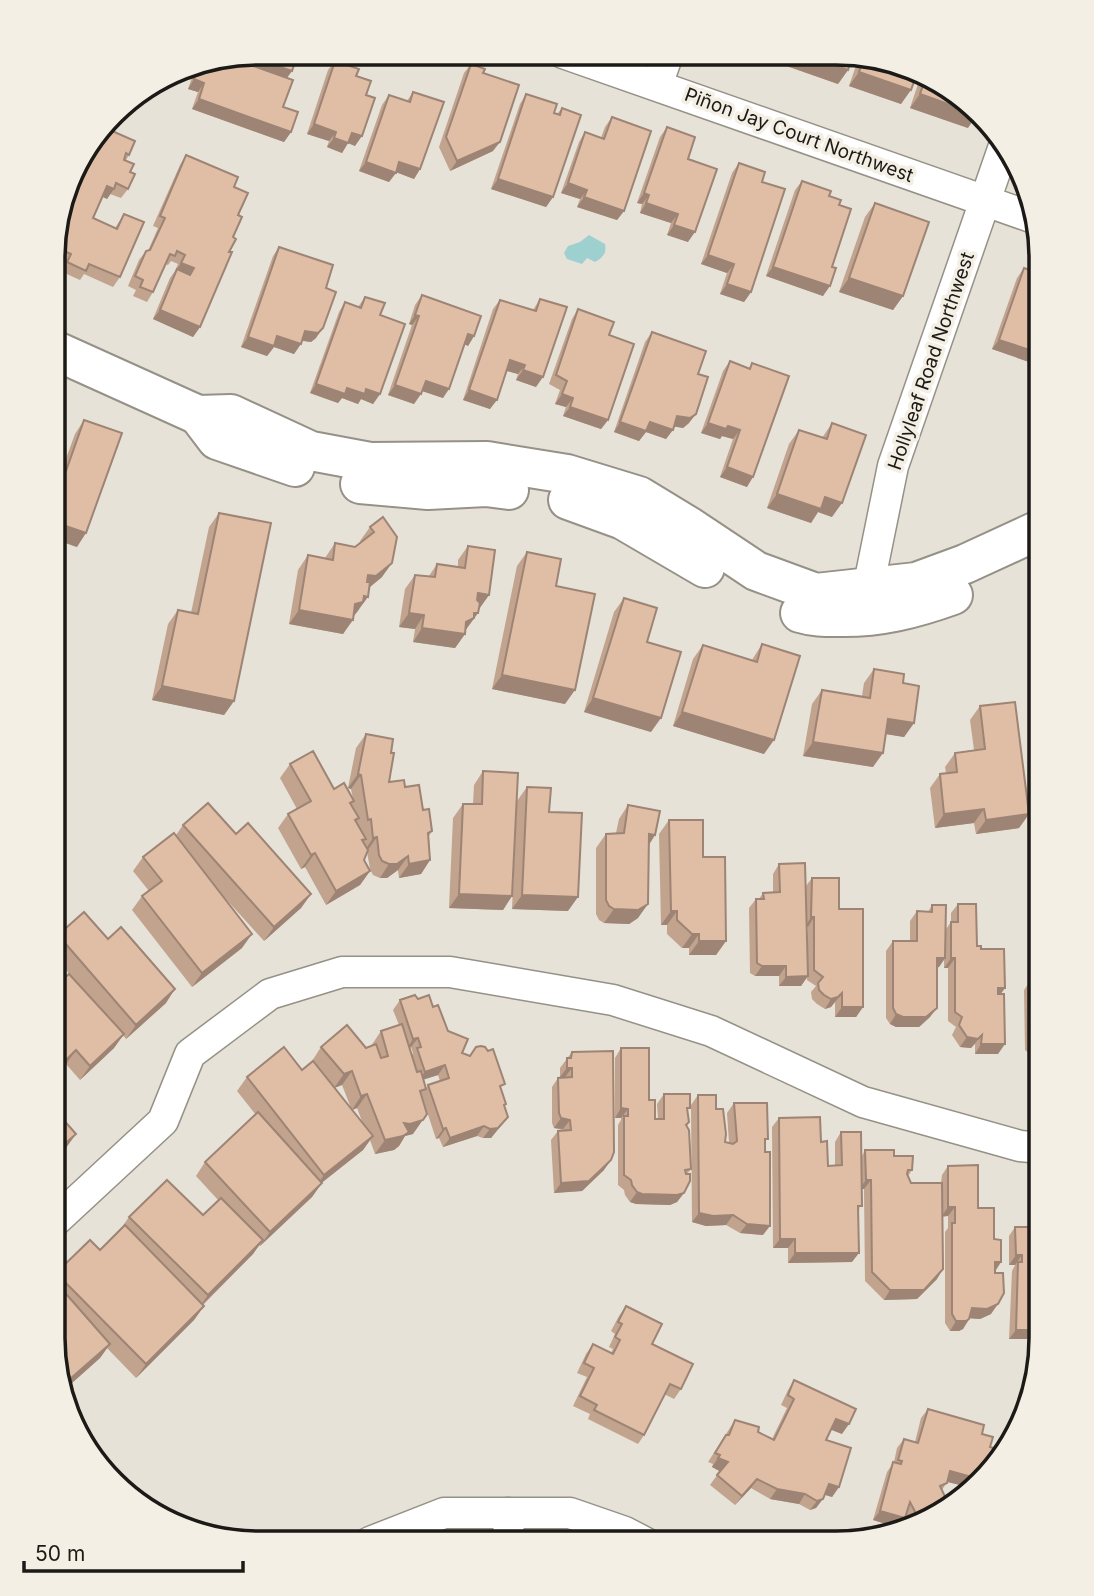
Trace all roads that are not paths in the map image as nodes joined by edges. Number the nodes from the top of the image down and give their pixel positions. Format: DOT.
graph roads {
  1 [pos="598,65"];
  2 [pos="664,65"];
  3 [pos="657,85"];
  4 [pos="1000,156"];
  5 [pos="985,201"];
  6 [pos="1024,215"];
  7 [pos="65,355"];
  8 [pos="1029,535"];
  9 [pos="1029,560"];
  10 [pos="869,603"];
  11 [pos="1029,1147"];
  12 [pos="65,1212"];
  13 [pos="508,1513"];
  14 [pos="398,1531"];
  15 [pos="509,1531"];
  16 [pos="622,1531"];
  1 -- 3 [label="street, Piñon Jay Court Northwest"];
  2 -- 3 [label="street"];
  3 -- 5 [label="street, Piñon Jay Court Northwest"];
  4 -- 5 [label="street, Hollyleaf Road Northwest"];
  5 -- 6 [label="street, Piñon Jay Court Northwest"];
  5 -- 10 [label="street, Hollyleaf Road Northwest"];
  7 -- 10 [label="street"];
  8 -- 10 [label="street"];
  9 -- 10 [label="street"];
  11 -- 12 [label="street"];
  13 -- 14 [label="street"];
  13 -- 15 [label="street"];
  13 -- 16 [label="street"];
}
